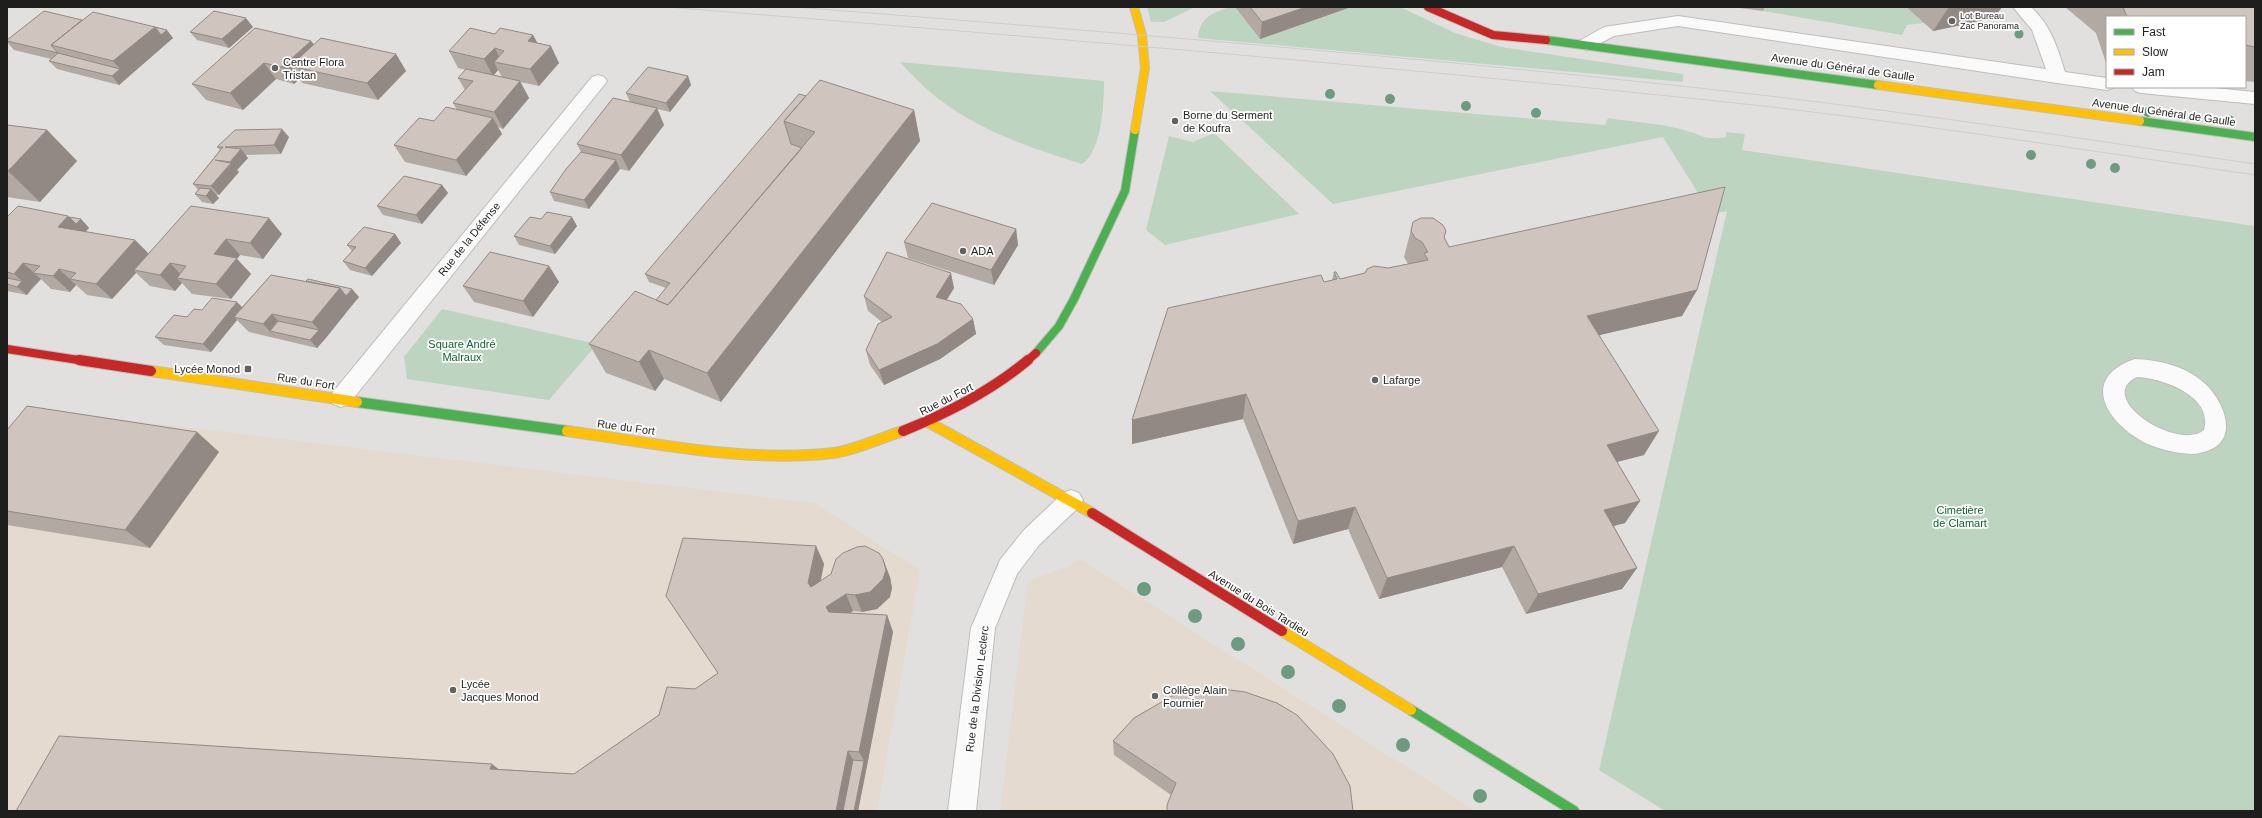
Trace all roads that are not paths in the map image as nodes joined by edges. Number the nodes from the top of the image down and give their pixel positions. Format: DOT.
graph roads {
  1 [pos="1134,7"];
  2 [pos="2022,7"];
  3 [pos="1430,8"];
  4 [pos="1587,44"];
  5 [pos="2058,77"];
  6 [pos="598,81"];
  7 [pos="2106,84"];
  8 [pos="2151,88"];
  9 [pos="2255,98"];
  10 [pos="2255,137"];
  11 [pos="7,349"];
  12 [pos="2135,368"];
  13 [pos="341,398"];
  14 [pos="928,422"];
  15 [pos="1071,500"];
  16 [pos="962,811"];
  17 [pos="1574,811"];
  1 -- 14 [label="street, Rue du Fort"];
  2 -- 5 [label="street"];
  3 -- 4 [label="street, Avenue du Général de Gaulle"];
  4 -- 5 [label="street"];
  4 -- 10 [label="street, Avenue du Général de Gaulle"];
  5 -- 7 [label="street"];
  6 -- 13 [label="street, Rue de la Défense"];
  8 -- 9 [label="street"];
  11 -- 13 [label="street, Rue du Fort"];
  12 -- 12 [label="street"];
  13 -- 14 [label="street, Rue du Fort"];
  14 -- 15 [label="street, Avenue du Bois Tardieu"];
  15 -- 16 [label="street, Rue de la Division Leclerc"];
  15 -- 17 [label="street, Avenue du Bois Tardieu"];
}
